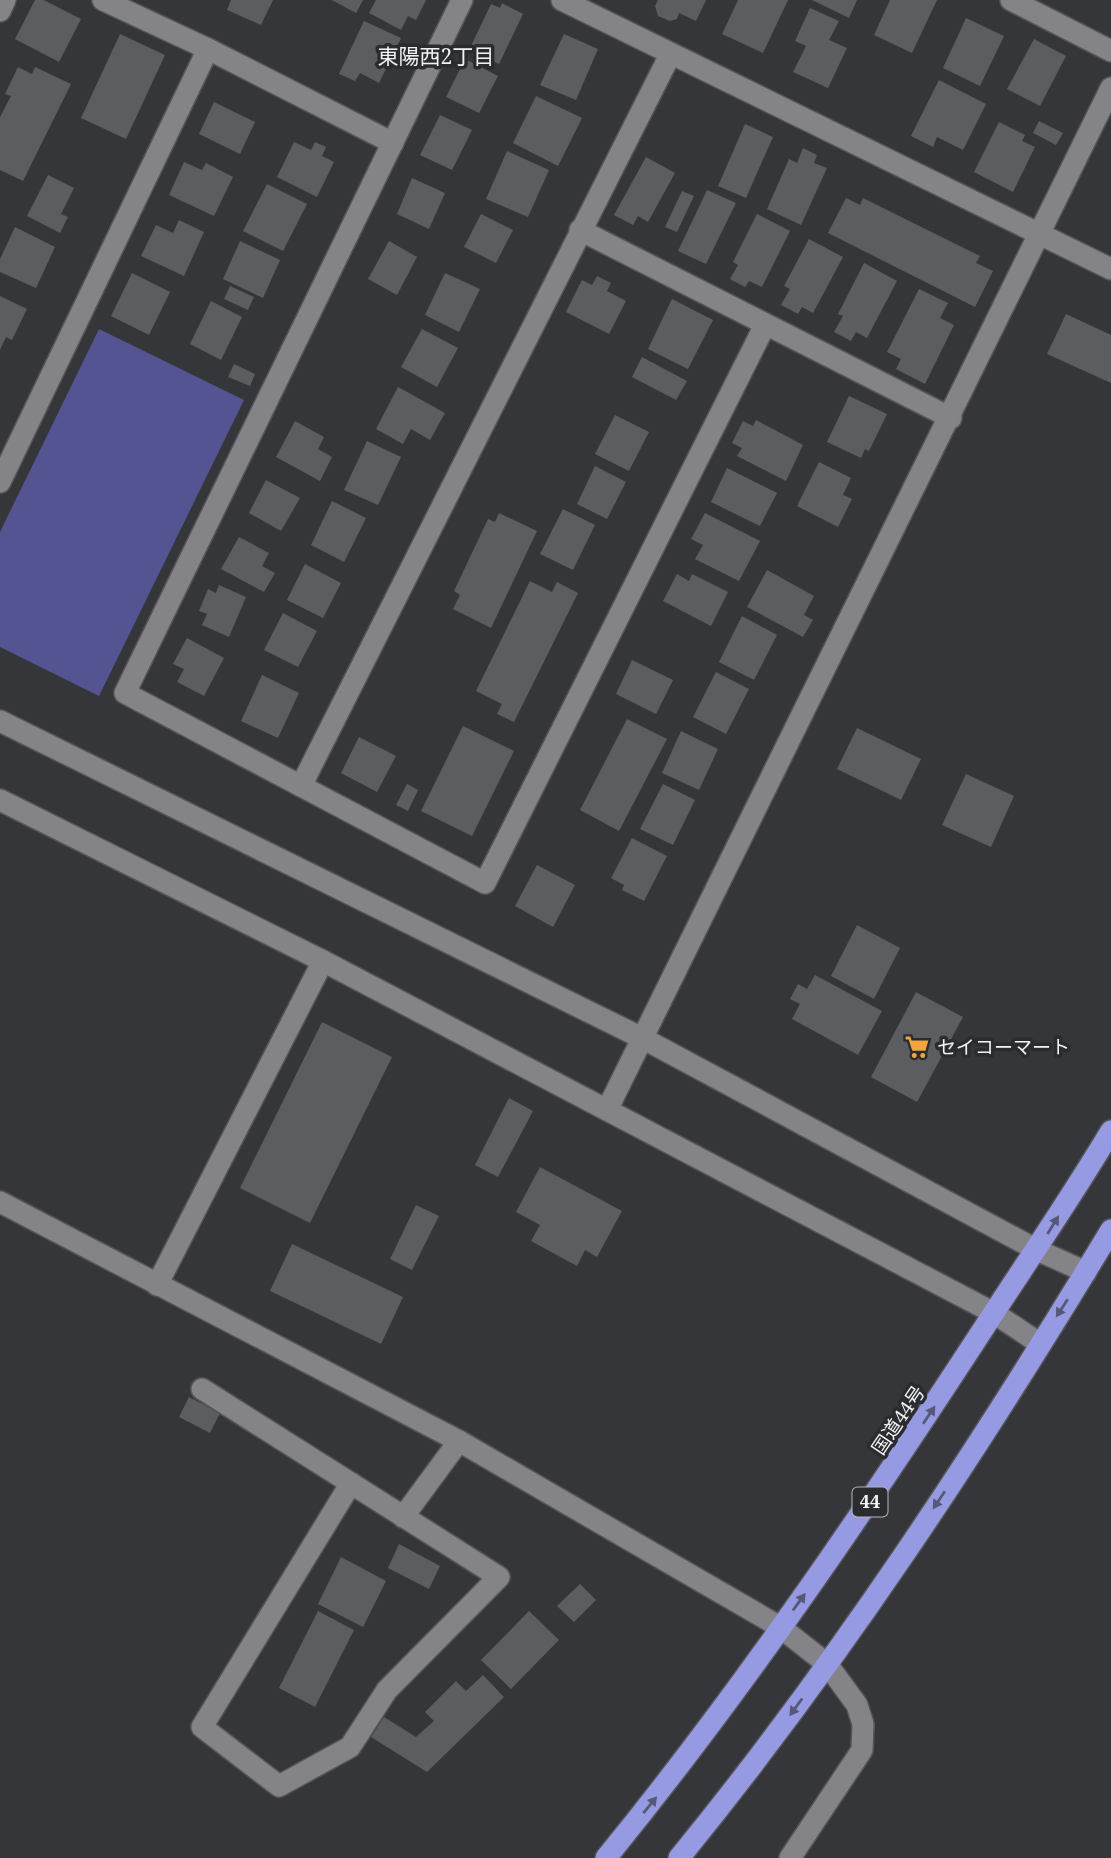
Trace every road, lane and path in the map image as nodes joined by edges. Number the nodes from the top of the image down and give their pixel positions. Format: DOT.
graph roads {
  1 [pos="5,0"];
  2 [pos="103,0"];
  3 [pos="462,0"];
  4 [pos="562,0"];
  5 [pos="1011,0"];
  6 [pos="0,11"];
  7 [pos="208,49"];
  8 [pos="1111,51"];
  9 [pos="670,55"];
  10 [pos="1111,88"];
  11 [pos="393,143"];
  12 [pos="580,230"];
  13 [pos="1039,234"];
  14 [pos="1111,269"];
  15 [pos="765,325"];
  16 [pos="951,418"];
  17 [pos="0,482"];
  18 [pos="0,721"];
  19 [pos="301,786"];
  20 [pos="0,800"];
  21 [pos="323,961"];
  22 [pos="645,1039"];
  23 [pos="607,1110"];
  24 [pos="1111,1131"];
  25 [pos="0,1202"];
  26 [pos="1110,1235"];
  27 [pos="1037,1250"];
  28 [pos="1086,1272"];
  29 [pos="157,1285"];
  30 [pos="994,1313"];
  31 [pos="1040,1343"];
  32 [pos="202,1389"];
  33 [pos="460,1441"];
  34 [pos="351,1483"];
  35 [pos="403,1517"];
  36 [pos="780,1627"];
  37 [pos="827,1664"];
  38 [pos="606,1858"];
  39 [pos="679,1858"];
  40 [pos="790,1858"];
  1 -- 6 [label="street"];
  2 -- 7 [label="street"];
  3 -- 11 [label="street"];
  4 -- 9 [label="street"];
  5 -- 8 [label="street"];
  7 -- 11 [label="street"];
  7 -- 17 [label="street"];
  9 -- 12 [label="street"];
  9 -- 13 [label="street"];
  10 -- 13 [label="street"];
  11 -- 19 [label="street"];
  12 -- 15 [label="street"];
  12 -- 19 [label="street"];
  13 -- 14 [label="street"];
  13 -- 16 [label="street"];
  15 -- 16 [label="street"];
  15 -- 19 [label="street"];
  16 -- 22 [label="street"];
  18 -- 22 [label="street"];
  20 -- 21 [label="street"];
  21 -- 23 [label="street"];
  21 -- 29 [label="street"];
  22 -- 23 [label="street"];
  22 -- 27 [label="street"];
  23 -- 30 [label="street"];
  27 -- 24 [label="highway, 国道44号 / 44, one-way"];
  25 -- 29 [label="street"];
  26 -- 28 [label="highway"];
  27 -- 28 [label="street"];
  27 -- 30 [label="highway, 国道44号 / 44"];
  28 -- 31 [label="highway, one-way"];
  29 -- 33 [label="street"];
  30 -- 31 [label="street"];
  36 -- 30 [label="highway, 国道44号 / 44, one-way"];
  31 -- 37 [label="highway, one-way"];
  32 -- 34 [label="street"];
  33 -- 35 [label="street"];
  33 -- 36 [label="street"];
  34 -- 35 [label="street"];
  34 -- 35 [label="street"];
  36 -- 37 [label="street"];
  38 -- 36 [label="highway, 国道44号 / 44, one-way"];
  37 -- 39 [label="highway, one-way"];
  37 -- 40 [label="street"];
}
